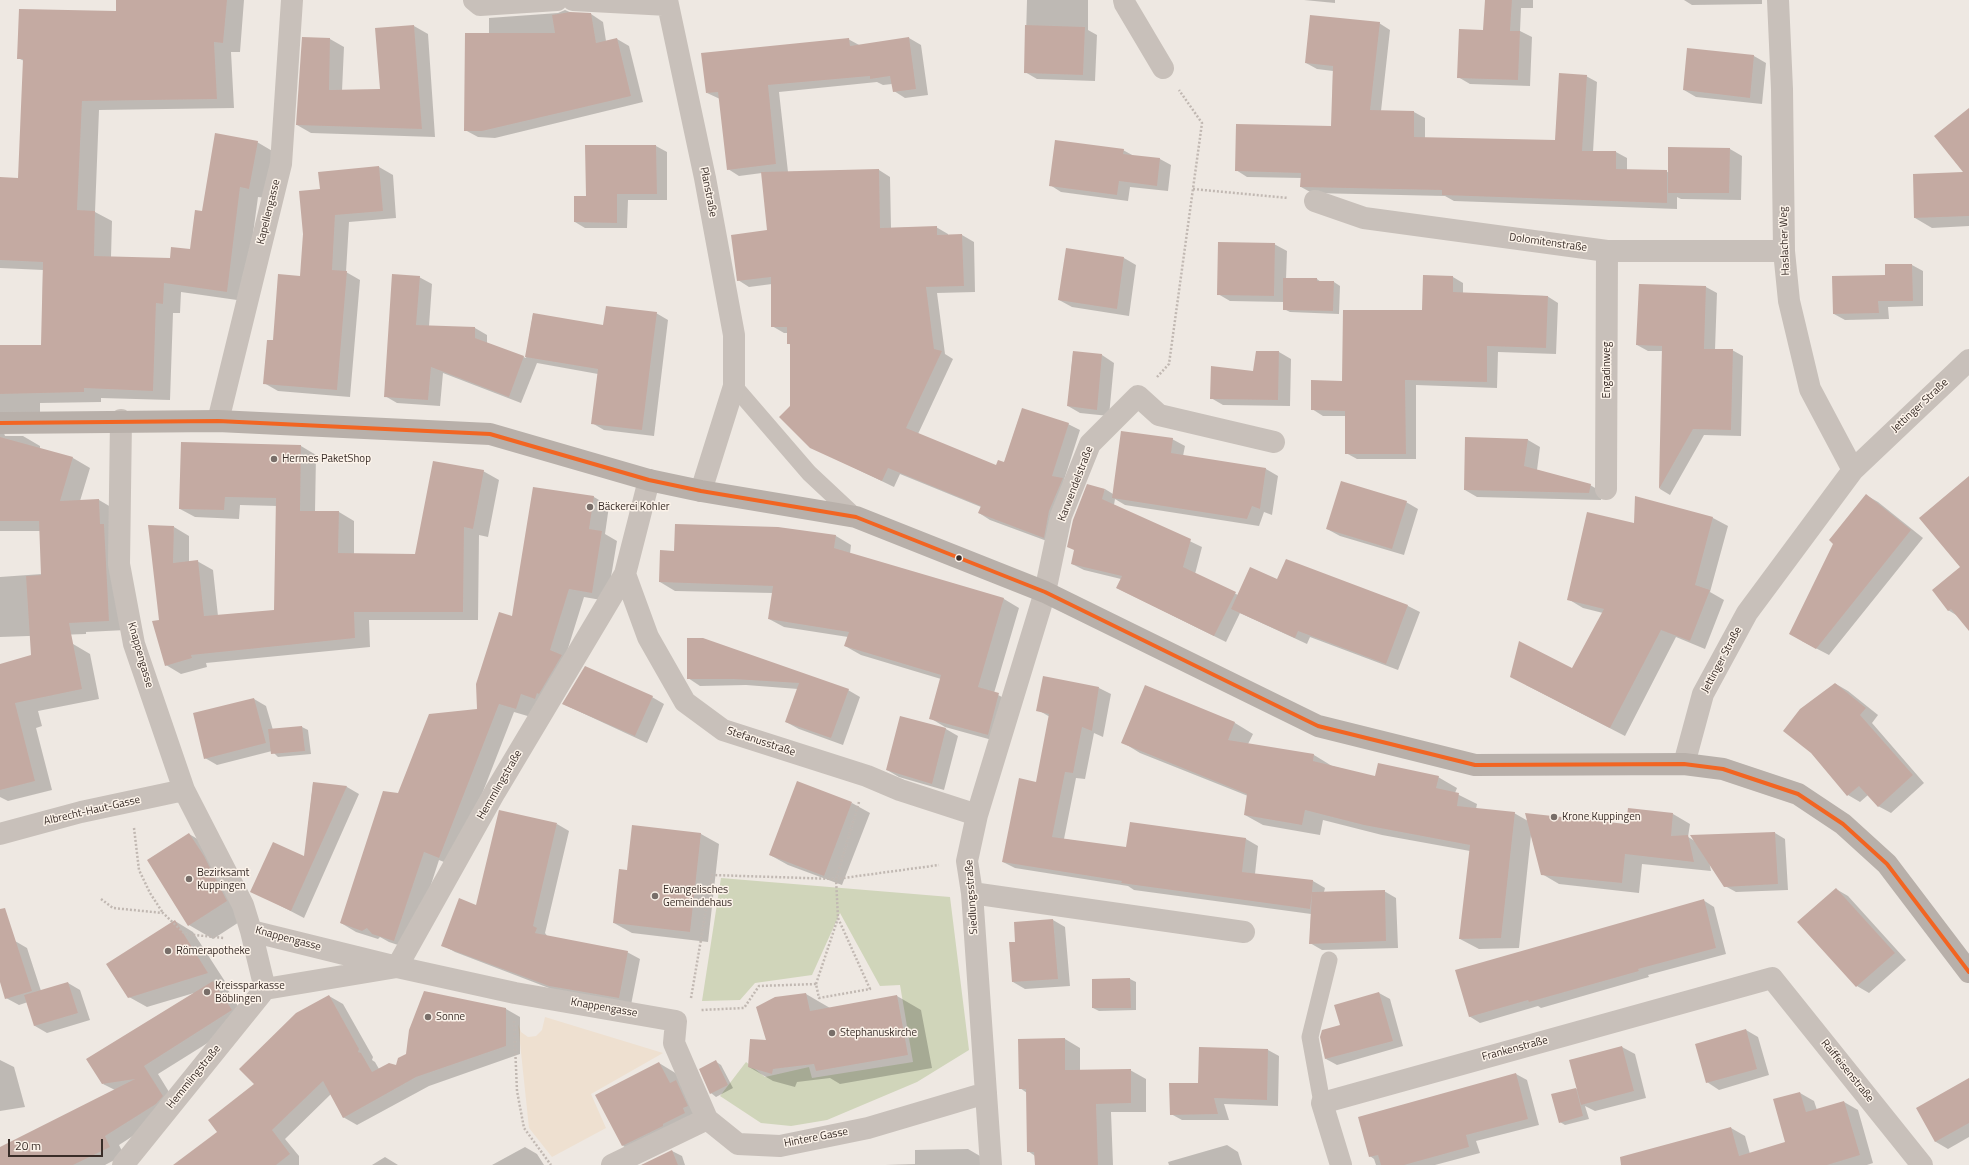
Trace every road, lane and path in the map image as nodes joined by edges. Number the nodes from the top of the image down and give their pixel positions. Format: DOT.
graph roads {
  1 [pos="292,0"];
  2 [pos="474,0"];
  3 [pos="557,0"];
  4 [pos="573,0"];
  5 [pos="1124,0"];
  6 [pos="1778,0"];
  7 [pos="668,2"];
  8 [pos="1164,68"];
  9 [pos="1193,189"];
  10 [pos="1315,201"];
  11 [pos="1607,251"];
  12 [pos="1784,251"];
  13 [pos="1969,360"];
  14 [pos="734,386"];
  15 [pos="1138,396"];
  16 [pos="121,420"];
  17 [pos="218,421"];
  18 [pos="0,423"];
  19 [pos="1274,442"];
  20 [pos="1853,470"];
  21 [pos="649,480"];
  22 [pos="1606,489"];
  23 [pos="701,491"];
  24 [pos="856,517"];
  25 [pos="625,574"];
  26 [pos="1045,592"];
  27 [pos="1684,764"];
  28 [pos="867,776"];
  29 [pos="184,790"];
  30 [pos="133,801"];
  31 [pos="977,815"];
  32 [pos="0,834"];
  33 [pos="967,861"];
  34 [pos="836,879"];
  35 [pos="972,893"];
  36 [pos="101,899"];
  37 [pos="163,913"];
  38 [pos="838,918"];
  39 [pos="251,931"];
  40 [pos="1244,932"];
  41 [pos="1329,960"];
  42 [pos="397,967"];
  43 [pos="1969,972"];
  44 [pos="1772,978"];
  45 [pos="816,984"];
  46 [pos="265,989"];
  47 [pos="515,992"];
  48 [pos="682,1016"];
  49 [pos="986,1093"];
  50 [pos="1322,1102"];
  51 [pos="707,1118"];
  52 [pos="123,1165"];
  53 [pos="551,1165"];
  54 [pos="612,1165"];
  55 [pos="991,1165"];
  56 [pos="1341,1165"];
  57 [pos="1922,1165"];
  1 -- 17 [label="street, Kapellengasse"];
  2 -- 3 [label="street"];
  4 -- 7 [label="street"];
  5 -- 8 [label="street"];
  6 -- 12 [label="street, Haslacher Weg"];
  7 -- 14 [label="street, Planstraße"];
  8 -- 9 [label="path"];
  9 -- 10 [label="path"];
  9 -- 15 [label="path"];
  10 -- 11 [label="street, Dolomitenstraße"];
  11 -- 12 [label="street, Dolomitenstraße"];
  11 -- 22 [label="street, Engadinweg"];
  12 -- 20 [label="street, Haslacher Weg"];
  13 -- 20 [label="street, Jettinger Straße"];
  14 -- 23 [label="street, Planstraße"];
  14 -- 24 [label="lane"];
  15 -- 19 [label="street"];
  15 -- 26 [label="street, Karwendelstraße"];
  16 -- 17 [label="main road"];
  16 -- 18 [label="main road"];
  16 -- 29 [label="street, Knappengasse"];
  17 -- 21 [label="main road"];
  20 -- 27 [label="street, Jettinger Straße"];
  21 -- 23 [label="main road"];
  21 -- 25 [label="street, Hemmlingstraße"];
  23 -- 24 [label="main road"];
  24 -- 26 [label="main road"];
  25 -- 28 [label="street, Stefanusstraße"];
  25 -- 42 [label="street, Hemmlingstraße"];
  26 -- 27 [label="main road"];
  26 -- 31 [label="street, Siedlungsstraße"];
  27 -- 43 [label="main road"];
  28 -- 31 [label="street, Stefanusstraße"];
  28 -- 34 [label="path"];
  29 -- 30 [label="street, Albrecht-Haut-Gasse"];
  29 -- 39 [label="street, Knappengasse"];
  30 -- 32 [label="street, Albrecht-Haut-Gasse"];
  30 -- 37 [label="path"];
  31 -- 33 [label="street, Siedlungsstraße"];
  33 -- 34 [label="path"];
  33 -- 35 [label="street, Siedlungsstraße"];
  34 -- 38 [label="path"];
  34 -- 48 [label="path"];
  35 -- 40 [label="street"];
  35 -- 49 [label="street, Siedlungsstraße"];
  36 -- 37 [label="path"];
  37 -- 39 [label="path"];
  38 -- 45 [label="path"];
  38 -- 45 [label="path"];
  39 -- 42 [label="street, Knappengasse"];
  39 -- 46 [label="street"];
  41 -- 50 [label="lane"];
  42 -- 46 [label="street"];
  42 -- 47 [label="street, Knappengasse"];
  44 -- 50 [label="street, Frankenstraße"];
  44 -- 57 [label="street, Raiffeisenstraße"];
  45 -- 48 [label="path"];
  46 -- 52 [label="street, Hemmlingstraße"];
  47 -- 48 [label="street, Knappengasse"];
  47 -- 53 [label="path"];
  48 -- 51 [label="street"];
  49 -- 51 [label="street, Hintere Gasse"];
  49 -- 55 [label="street, Siedlungsstraße"];
  50 -- 56 [label="street"];
  51 -- 54 [label="street"];
}
